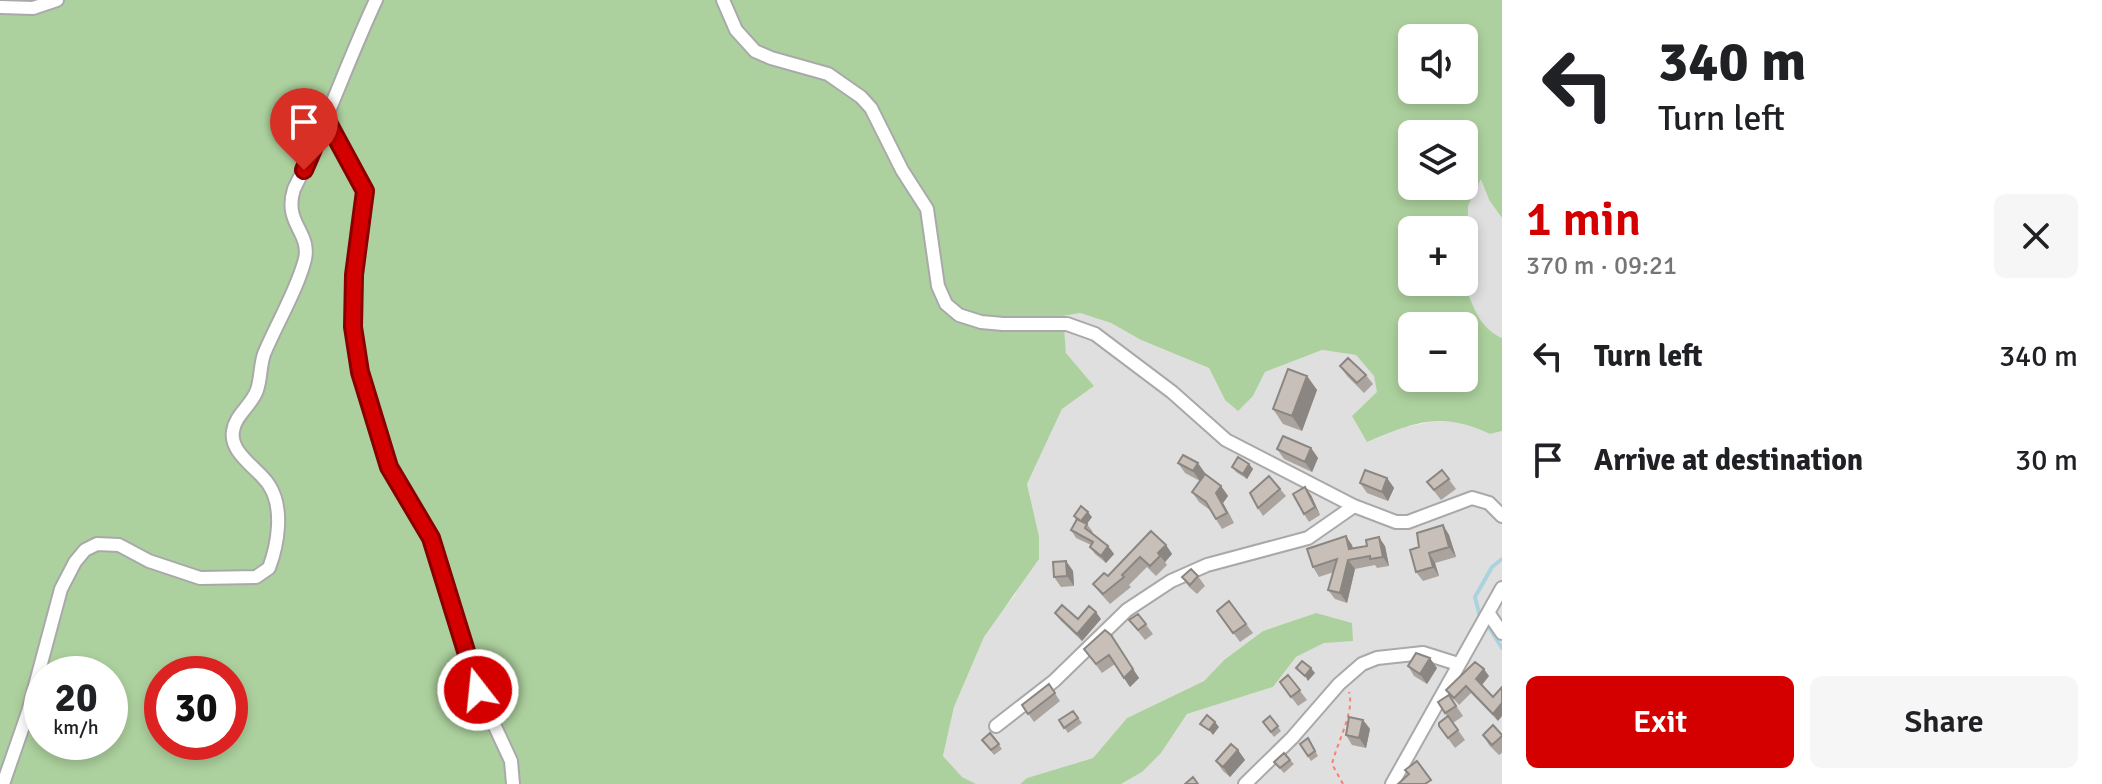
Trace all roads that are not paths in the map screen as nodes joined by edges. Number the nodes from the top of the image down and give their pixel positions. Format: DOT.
graph roads {
  1 [pos="57,0"];
  2 [pos="376,0"];
  3 [pos="723,0"];
  4 [pos="0,7"];
  5 [pos="326,119"];
  6 [pos="1354,506"];
  7 [pos="1502,516"];
  8 [pos="1502,588"];
  9 [pos="1489,614"];
  10 [pos="1502,633"];
  11 [pos="1458,664"];
  12 [pos="996,726"];
  13 [pos="3,784"];
  14 [pos="513,784"];
  15 [pos="1245,784"];
  16 [pos="1392,784"];
  1 -- 4 [label="street"];
  2 -- 5 [label="street"];
  3 -- 6 [label="street"];
  5 -- 13 [label="street"];
  5 -- 14 [label="street"];
  6 -- 7 [label="street"];
  6 -- 12 [label="street"];
  8 -- 9 [label="street"];
  9 -- 10 [label="street"];
  9 -- 11 [label="street"];
  11 -- 15 [label="street"];
  11 -- 16 [label="street"];
}
